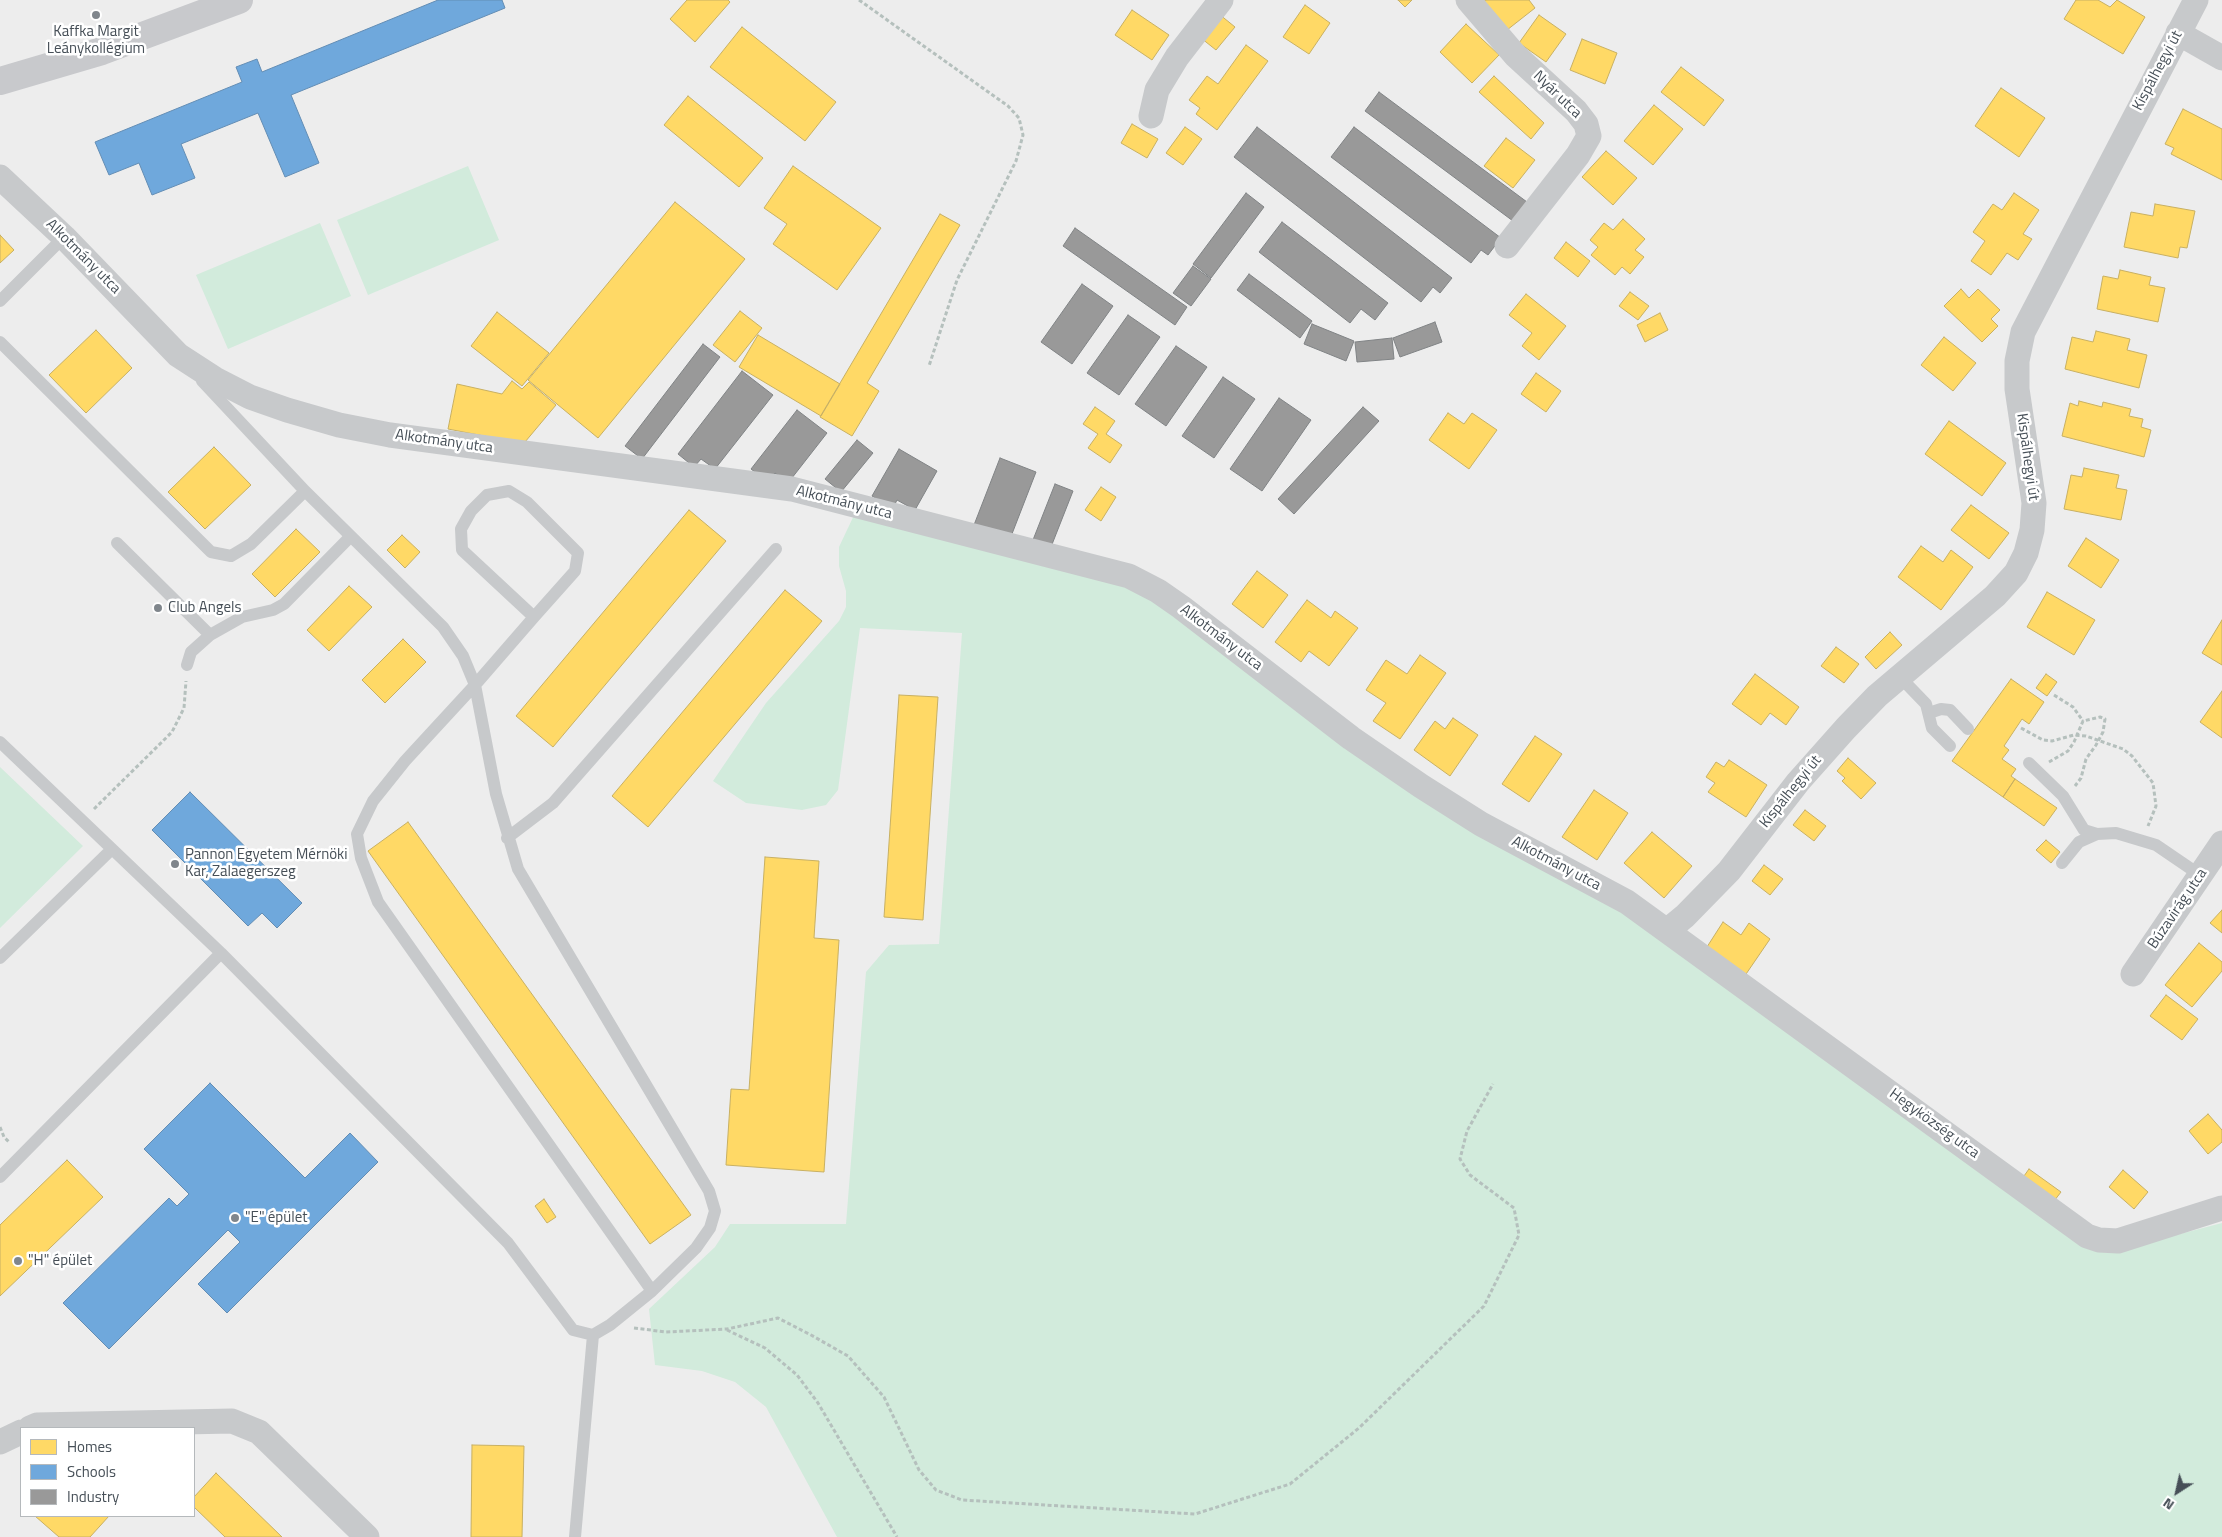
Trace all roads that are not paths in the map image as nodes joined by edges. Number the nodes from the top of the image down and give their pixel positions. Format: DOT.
graph roads {
  1 [pos="239,0"];
  2 [pos="1221,0"];
  3 [pos="1468,0"];
  4 [pos="2196,0"];
  5 [pos="2178,33"];
  6 [pos="2222,58"];
  7 [pos="0,81"];
  8 [pos="1151,116"];
  9 [pos="0,177"];
  10 [pos="64,237"];
  11 [pos="1507,246"];
  12 [pos="0,301"];
  13 [pos="0,342"];
  14 [pos="178,355"];
  15 [pos="305,491"];
  16 [pos="350,537"];
  17 [pos="117,543"];
  18 [pos="776,549"];
  19 [pos="534,617"];
  20 [pos="210,635"];
  21 [pos="187,665"];
  22 [pos="1900,677"];
  23 [pos="475,685"];
  24 [pos="1929,713"];
  25 [pos="1968,729"];
  26 [pos="0,742"];
  27 [pos="1950,746"];
  28 [pos="2029,763"];
  29 [pos="2097,834"];
  30 [pos="507,838"];
  31 [pos="2222,844"];
  32 [pos="112,849"];
  33 [pos="2062,863"];
  34 [pos="2200,876"];
  35 [pos="1668,930"];
  36 [pos="221,953"];
  37 [pos="0,958"];
  38 [pos="2133,974"];
  39 [pos="0,1177"];
  40 [pos="2222,1208"];
  41 [pos="652,1291"];
  42 [pos="593,1334"];
  43 [pos="32,1427"];
  44 [pos="20,1432"];
  45 [pos="0,1442"];
  46 [pos="367,1537"];
  47 [pos="574,1537"];
  1 -- 7 [label="street"];
  2 -- 8 [label="street"];
  3 -- 11 [label="street, Nyár utca"];
  4 -- 5 [label="street, Kispálhegyi út"];
  5 -- 6 [label="street"];
  5 -- 22 [label="street, Kispálhegyi út"];
  9 -- 10 [label="street, Alkotmány utca"];
  10 -- 12 [label="lane"];
  10 -- 14 [label="street, Alkotmány utca"];
  13 -- 15 [label="lane"];
  14 -- 15 [label="lane"];
  14 -- 35 [label="street, Alkotmány utca"];
  15 -- 16 [label="lane"];
  16 -- 20 [label="lane"];
  16 -- 23 [label="lane"];
  17 -- 20 [label="lane"];
  18 -- 30 [label="lane"];
  19 -- 19 [label="lane"];
  19 -- 23 [label="lane"];
  20 -- 21 [label="lane"];
  22 -- 24 [label="lane"];
  22 -- 35 [label="street, Kispálhegyi út"];
  23 -- 30 [label="lane"];
  23 -- 41 [label="lane"];
  24 -- 25 [label="lane"];
  24 -- 27 [label="lane"];
  26 -- 32 [label="lane"];
  28 -- 29 [label="lane"];
  29 -- 33 [label="lane"];
  29 -- 34 [label="lane"];
  30 -- 41 [label="lane"];
  31 -- 34 [label="street, Búzavirág utca"];
  32 -- 36 [label="lane"];
  32 -- 37 [label="lane"];
  34 -- 38 [label="street, Búzavirág utca"];
  35 -- 40 [label="street, Hegyközség utca"];
  36 -- 39 [label="lane"];
  36 -- 42 [label="lane"];
  41 -- 42 [label="lane"];
  42 -- 47 [label="lane"];
  43 -- 46 [label="street"];
  44 -- 45 [label="street"];
}
